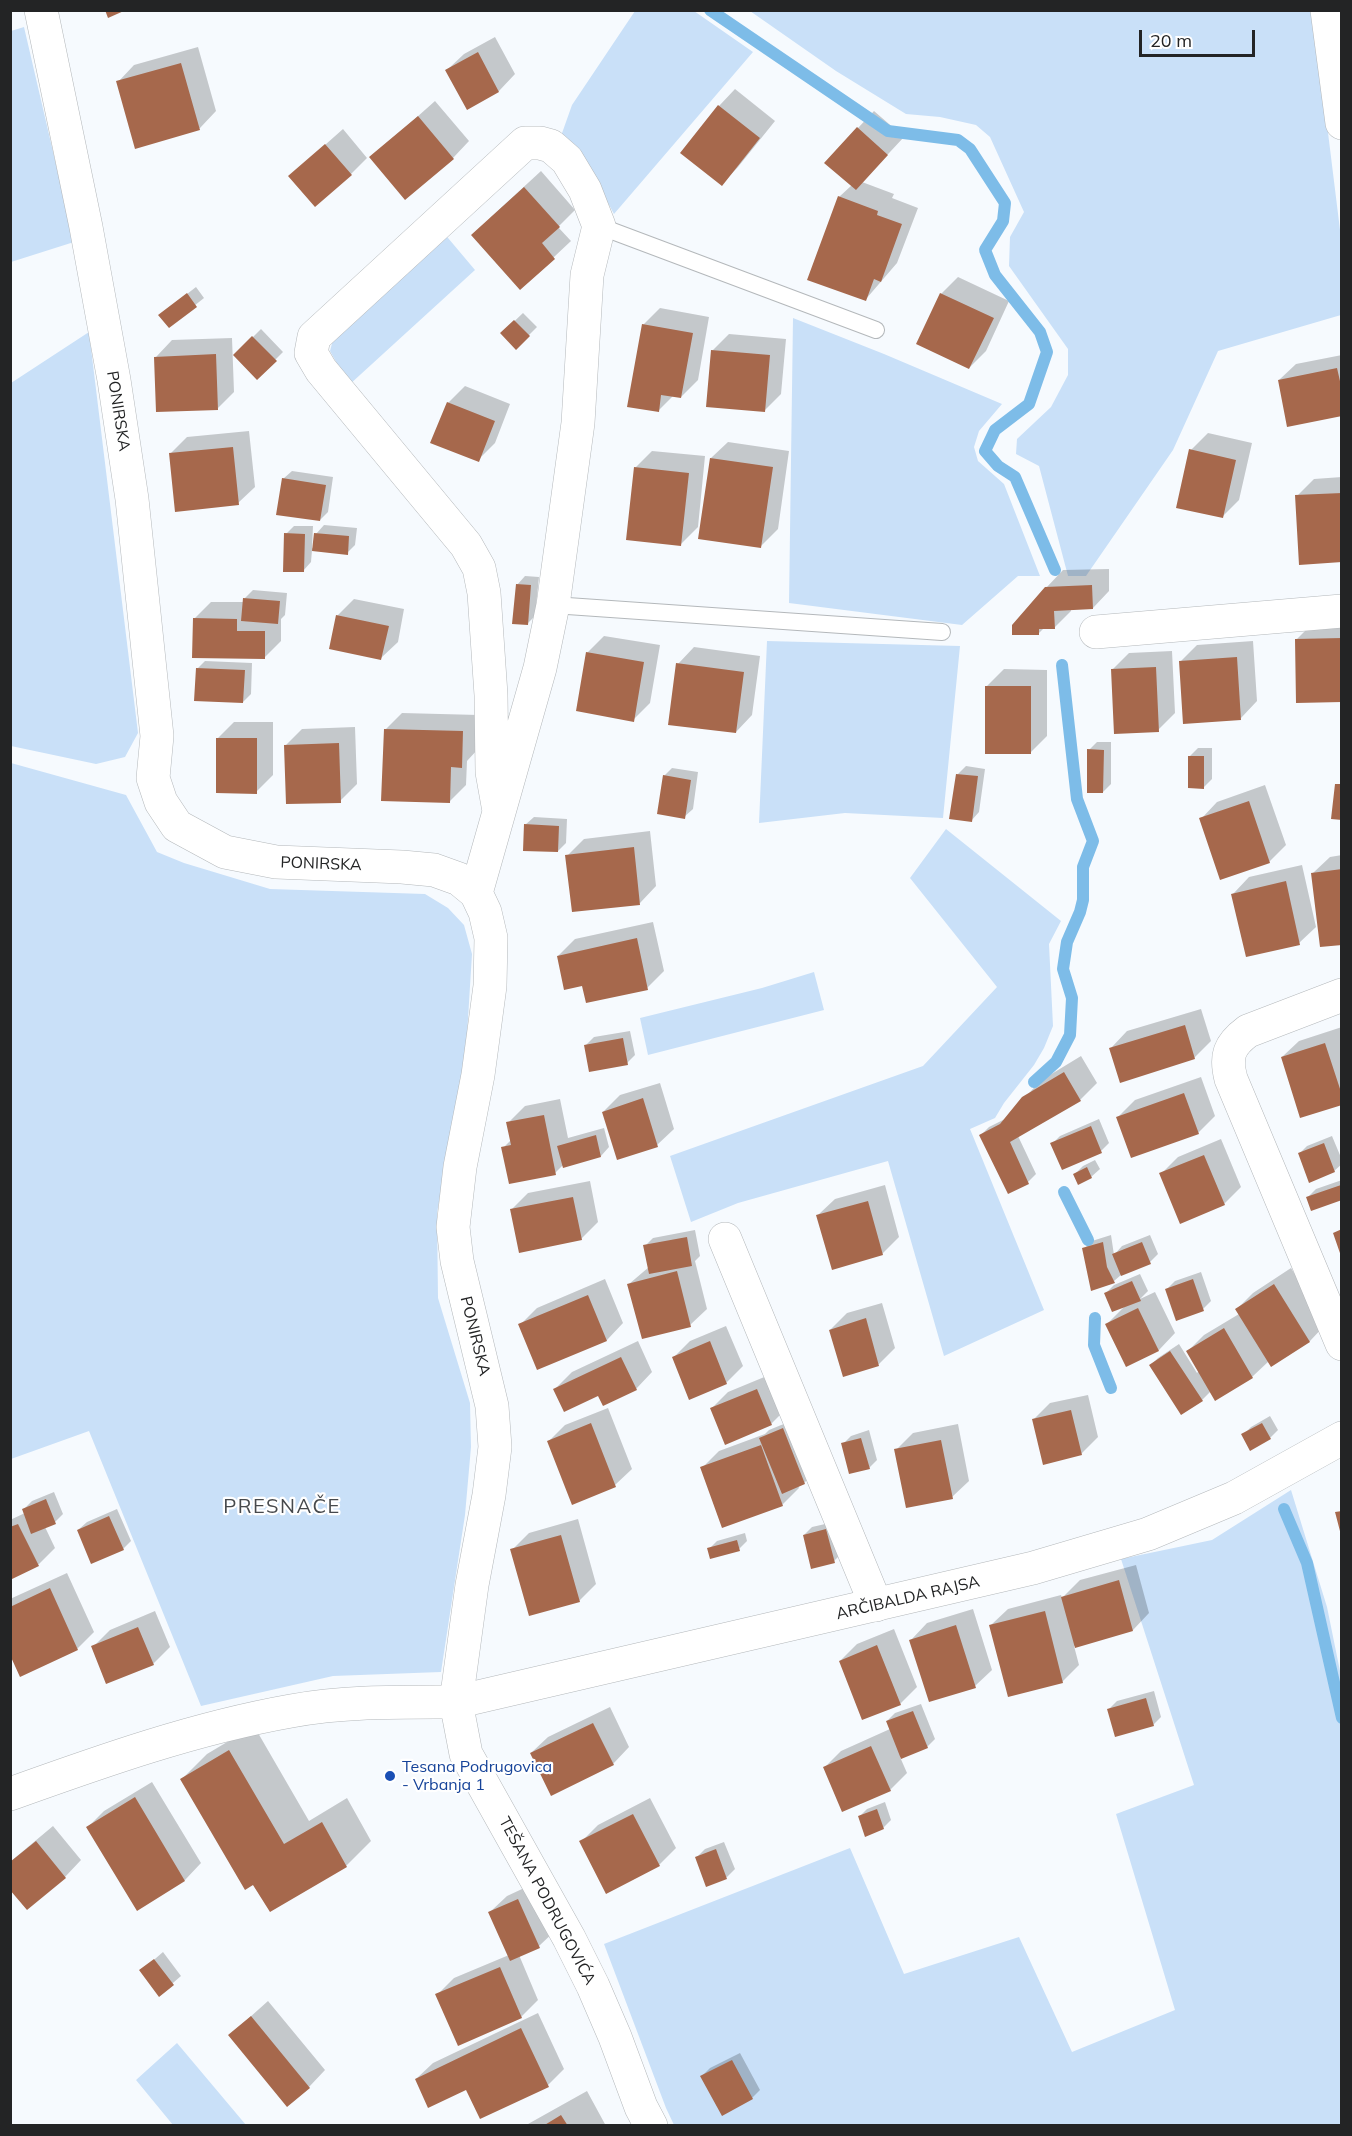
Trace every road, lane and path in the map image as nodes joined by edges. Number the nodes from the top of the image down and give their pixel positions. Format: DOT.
graph roads {
  1 [pos="41,10"];
  2 [pos="1327,10"];
  3 [pos="1341,123"];
  4 [pos="599,226"];
  5 [pos="876,330"];
  6 [pos="553,605"];
  7 [pos="1341,611"];
  8 [pos="942,632"];
  9 [pos="1096,632"];
  10 [pos="499,811"];
  11 [pos="476,893"];
  12 [pos="1341,995"];
  13 [pos="725,1239"];
  14 [pos="1341,1344"];
  15 [pos="1341,1438"];
  16 [pos="876,1605"];
  17 [pos="456,1702"];
  18 [pos="10,1794"];
  19 [pos="651,2126"];
  1 -- 11 [label="street, PONIRSKA"];
  2 -- 3 [label="street"];
  4 -- 5 [label="lane"];
  4 -- 6 [label="street"];
  4 -- 10 [label="street"];
  6 -- 8 [label="lane"];
  6 -- 10 [label="street"];
  7 -- 9 [label="street"];
  10 -- 11 [label="street"];
  11 -- 17 [label="street, PONIRSKA"];
  12 -- 14 [label="street"];
  13 -- 16 [label="street"];
  15 -- 16 [label="street, ARČIBALDA RAJSA"];
  16 -- 17 [label="street, ARČIBALDA RAJSA"];
  17 -- 18 [label="street"];
  17 -- 19 [label="street, TEŠANA PODRUGOVIĆA"];
}
